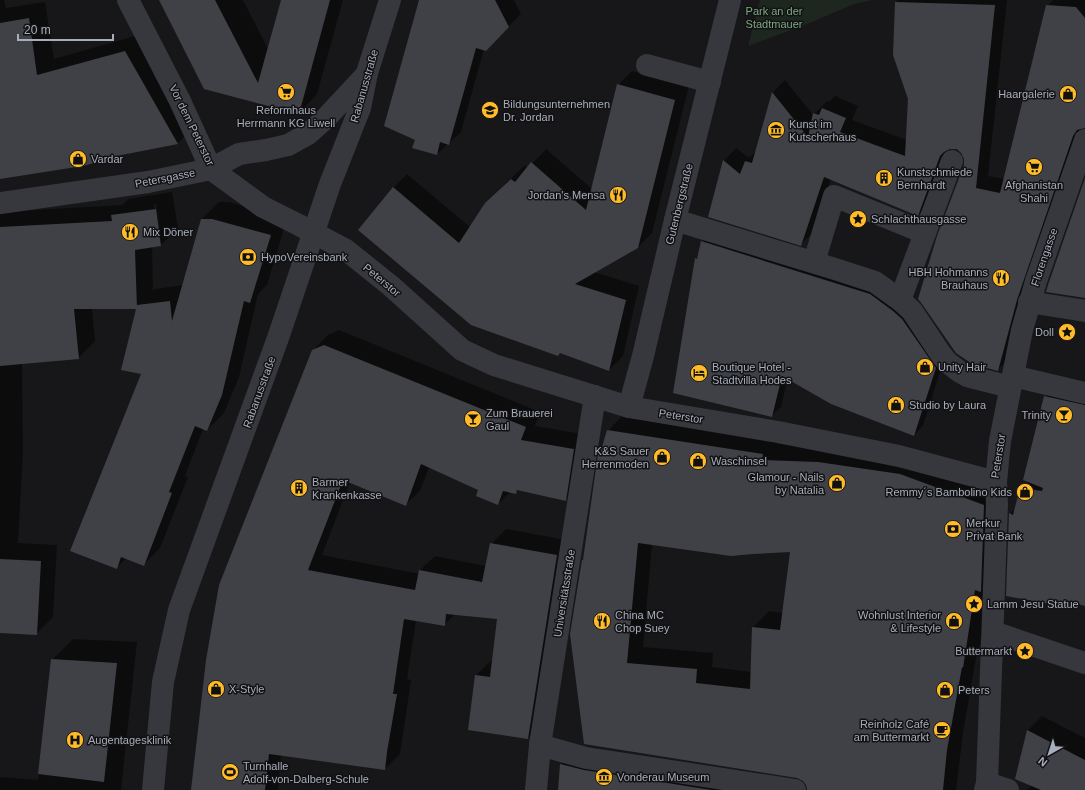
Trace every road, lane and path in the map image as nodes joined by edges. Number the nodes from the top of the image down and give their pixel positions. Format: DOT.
graph roads {
  1 [pos="128,0"];
  2 [pos="390,0"];
  3 [pos="730,0"];
  4 [pos="647,66"];
  5 [pos="367,73"];
  6 [pos="710,82"];
  7 [pos="1085,140"];
  8 [pos="952,161"];
  9 [pos="211,169"];
  10 [pos="0,203"];
  11 [pos="675,220"];
  12 [pos="314,232"];
  13 [pos="925,233"];
  14 [pos="814,262"];
  15 [pos="900,300"];
  16 [pos="1029,302"];
  17 [pos="1085,311"];
  18 [pos="1011,381"];
  19 [pos="1085,393"];
  20 [pos="595,396"];
  21 [pos="630,407"];
  22 [pos="996,492"];
  23 [pos="993,632"];
  24 [pos="1085,663"];
  25 [pos="540,745"];
  26 [pos="986,786"];
  27 [pos="153,790"];
  28 [pos="536,790"];
  29 [pos="795,790"];
  30 [pos="1008,790"];
  1 -- 9 [label="street, Vor dem Peterstor"];
  2 -- 5 [label="street, Rabanusstraße"];
  3 -- 6 [label="street, Gutenbergstraße"];
  4 -- 6 [label="street"];
  5 -- 9 [label="street, Vor dem Peterstor"];
  5 -- 12 [label="street, Rabanusstraße"];
  6 -- 11 [label="street, Gutenbergstraße"];
  7 -- 16 [label="street, Florengasse"];
  8 -- 13 [label="street"];
  9 -- 10 [label="street, Petersgasse"];
  9 -- 12 [label="street, Petersgasse"];
  11 -- 14 [label="street"];
  11 -- 21 [label="street, Gutenbergstraße"];
  12 -- 20 [label="street, Peterstor"];
  12 -- 27 [label="street, Rabanusstraße"];
  13 -- 14 [label="street"];
  13 -- 15 [label="street"];
  14 -- 15 [label="street"];
  15 -- 18 [label="street"];
  16 -- 17 [label="street"];
  16 -- 18 [label="street, Florengasse"];
  18 -- 19 [label="street"];
  18 -- 22 [label="street, Peterstor"];
  20 -- 21 [label="street, Peterstor"];
  20 -- 25 [label="street, Universitätsstraße"];
  21 -- 22 [label="street, Peterstor"];
  22 -- 23 [label="street"];
  23 -- 24 [label="street"];
  23 -- 26 [label="street"];
  25 -- 28 [label="street, Universitätsstraße"];
  25 -- 29 [label="street"];
  26 -- 30 [label="street"];
}
